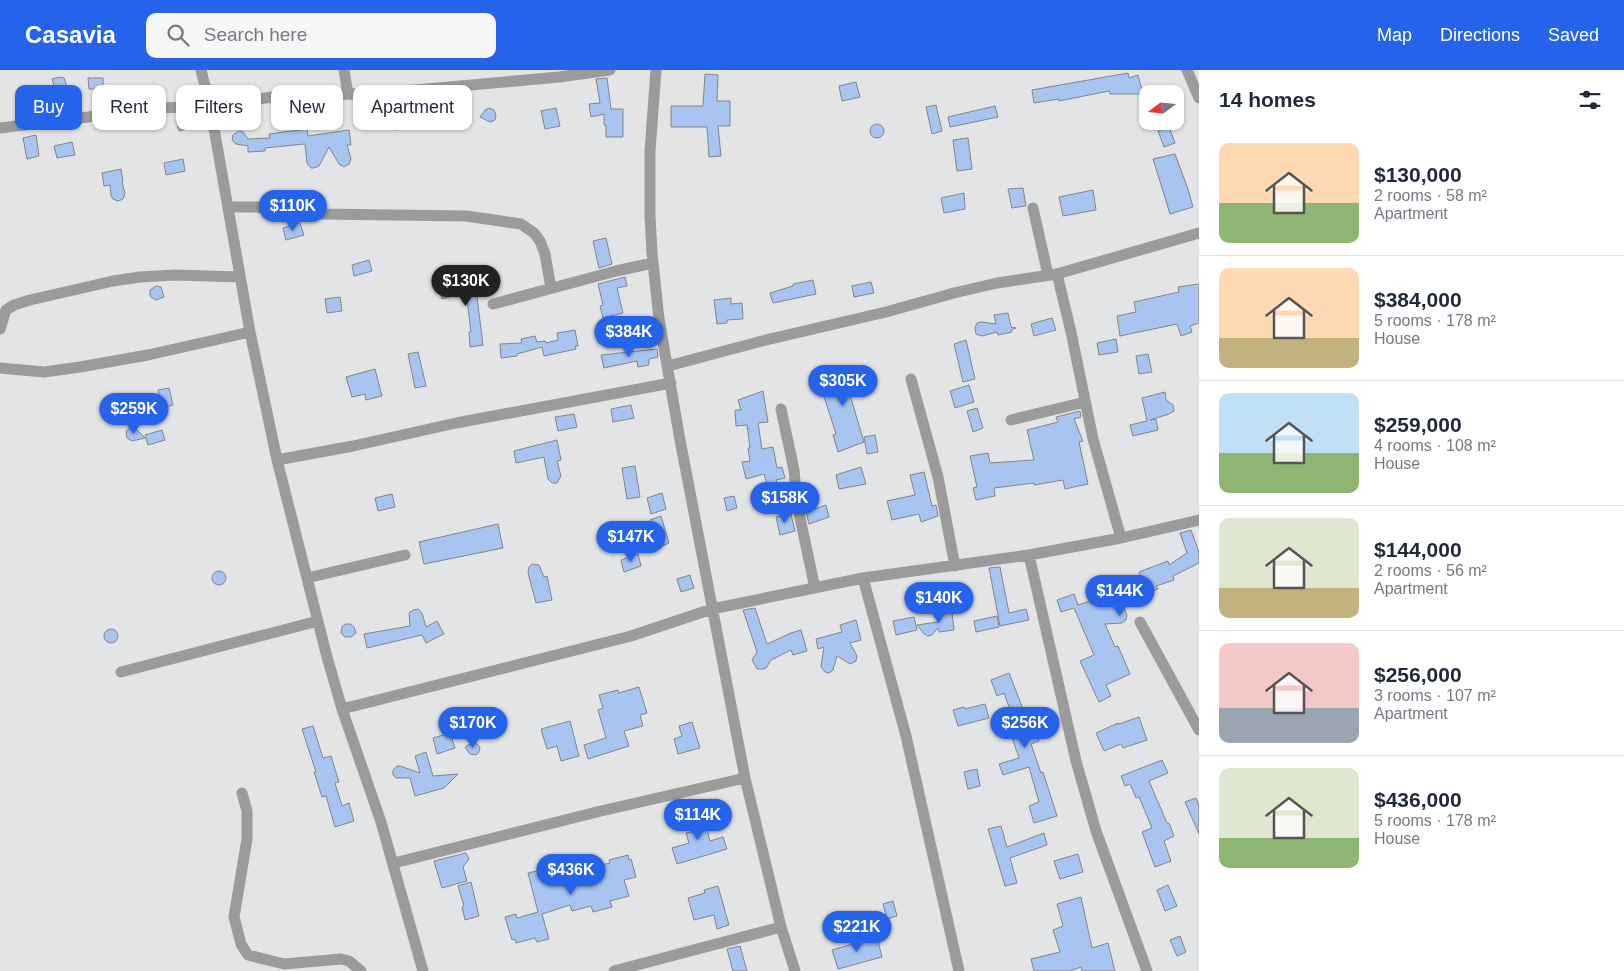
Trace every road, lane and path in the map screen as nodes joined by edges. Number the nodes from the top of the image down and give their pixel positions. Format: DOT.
graph roads {
  1 [pos="201,70"];
  2 [pos="344,70"];
  3 [pos="610,70"];
  4 [pos="656,70"];
  5 [pos="1187,70"];
  6 [pos="205,85"];
  7 [pos="348,94"];
  8 [pos="1199,98"];
  9 [pos="261,99"];
  10 [pos="176,107"];
  11 [pos="0,128"];
  12 [pos="214,130"];
  13 [pos="228,207"];
  14 [pos="1033,208"];
  15 [pos="1199,233"];
  16 [pos="653,263"];
  17 [pos="1052,274"];
  18 [pos="240,277"];
  19 [pos="551,288"];
  20 [pos="493,304"];
  21 [pos="0,329"];
  22 [pos="250,332"];
  23 [pos="668,366"];
  24 [pos="0,368"];
  25 [pos="911,379"];
  26 [pos="670,383"];
  27 [pos="1085,402"];
  28 [pos="781,409"];
  29 [pos="1011,420"];
  30 [pos="277,460"];
  31 [pos="1199,520"];
  32 [pos="1121,538"];
  33 [pos="404,555"];
  34 [pos="1029,555"];
  35 [pos="955,566"];
  36 [pos="307,578"];
  37 [pos="863,578"];
  38 [pos="815,588"];
  39 [pos="712,609"];
  40 [pos="318,621"];
  41 [pos="1140,622"];
  42 [pos="121,672"];
  43 [pos="342,709"];
  44 [pos="1199,730"];
  45 [pos="745,778"];
  46 [pos="242,793"];
  47 [pos="394,863"];
  48 [pos="781,926"];
  49 [pos="361,971"];
  50 [pos="423,971"];
  51 [pos="614,971"];
  52 [pos="795,971"];
  53 [pos="959,971"];
  54 [pos="1147,971"];
  1 -- 6 [label="street"];
  2 -- 7 [label="street"];
  3 -- 7 [label="street"];
  4 -- 16 [label="street"];
  5 -- 8 [label="street"];
  7 -- 9 [label="street"];
  10 -- 11 [label="street"];
  12 -- 13 [label="street"];
  13 -- 18 [label="street"];
  13 -- 19 [label="street"];
  14 -- 17 [label="street"];
  15 -- 17 [label="street"];
  16 -- 19 [label="street"];
  16 -- 23 [label="street"];
  17 -- 23 [label="street"];
  17 -- 27 [label="street"];
  18 -- 21 [label="street"];
  18 -- 22 [label="street"];
  19 -- 20 [label="street"];
  22 -- 24 [label="street"];
  22 -- 30 [label="street"];
  23 -- 26 [label="street"];
  25 -- 35 [label="street"];
  26 -- 30 [label="street"];
  26 -- 39 [label="street"];
  27 -- 29 [label="street"];
  27 -- 32 [label="street"];
  28 -- 38 [label="street"];
  30 -- 36 [label="street"];
  31 -- 32 [label="street"];
  32 -- 34 [label="street"];
  33 -- 36 [label="street"];
  34 -- 35 [label="street"];
  34 -- 54 [label="street"];
  35 -- 37 [label="street"];
  36 -- 40 [label="street"];
  37 -- 38 [label="street"];
  37 -- 53 [label="street"];
  38 -- 39 [label="street"];
  39 -- 43 [label="street"];
  39 -- 45 [label="street"];
  40 -- 42 [label="street"];
  40 -- 43 [label="street"];
  41 -- 44 [label="street"];
  43 -- 47 [label="street"];
  45 -- 47 [label="street"];
  45 -- 48 [label="street"];
  46 -- 49 [label="street"];
  47 -- 50 [label="street"];
  48 -- 51 [label="street"];
  48 -- 52 [label="street"];
}
